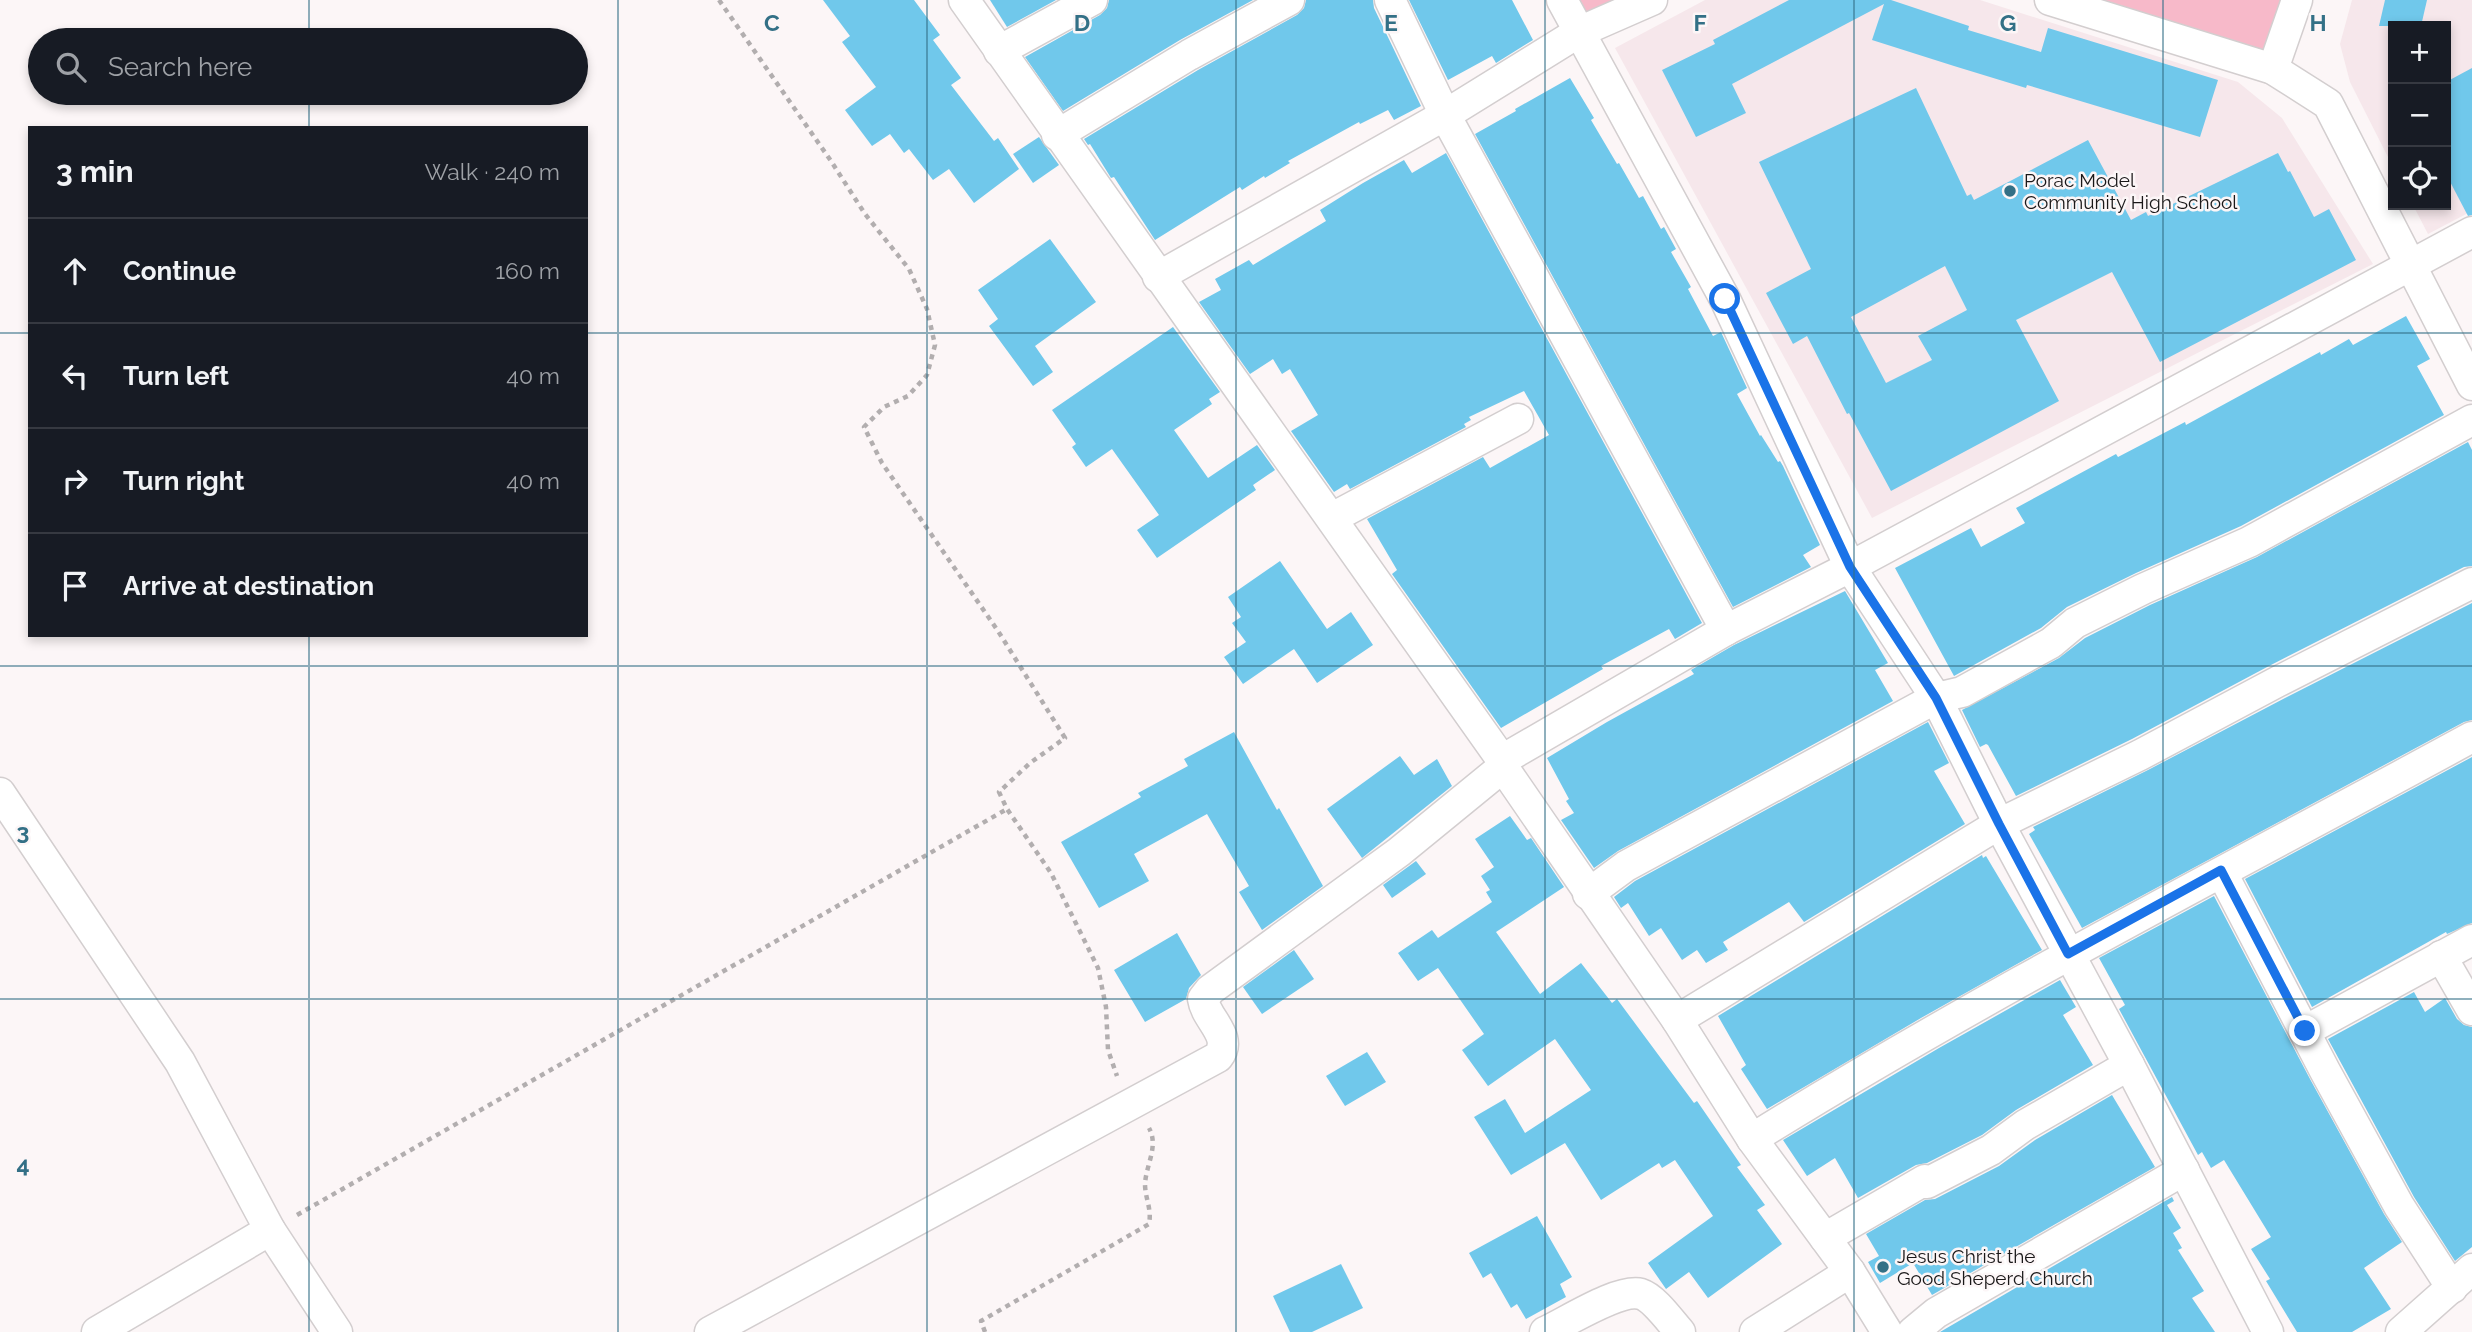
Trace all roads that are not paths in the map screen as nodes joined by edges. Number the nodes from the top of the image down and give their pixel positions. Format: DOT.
graph roads {
  1 [pos="964,0"];
  2 [pos="1092,0"];
  3 [pos="1289,0"];
  4 [pos="1390,0"];
  5 [pos="1562,0"];
  6 [pos="1652,0"];
  7 [pos="2050,0"];
  8 [pos="2297,0"];
  9 [pos="1579,32"];
  10 [pos="999,51"];
  11 [pos="2273,69"];
  12 [pos="1445,115"];
  13 [pos="1057,135"];
  14 [pos="2472,232"];
  15 [pos="2409,265"];
  16 [pos="1158,277"];
  17 [pos="2472,386"];
  18 [pos="1518,419"];
  19 [pos="2472,420"];
  20 [pos="1332,518"];
  21 [pos="1850,567"];
  22 [pos="2472,583"];
  23 [pos="1726,630"];
  24 [pos="1936,698"];
  25 [pos="2472,737"];
  26 [pos="1502,763"];
  27 [pos="0,793"];
  28 [pos="1999,824"];
  29 [pos="2222,873"];
  30 [pos="1588,894"];
  31 [pos="2472,940"];
  32 [pos="2068,954"];
  33 [pos="2441,956"];
  34 [pos="2472,1010"];
  35 [pos="1677,1020"];
  36 [pos="2305,1031"];
  37 [pos="2129,1065"];
  38 [pos="1752,1139"];
  39 [pos="2184,1170"];
  40 [pos="270,1230"];
  41 [pos="1825,1238"];
  42 [pos="1850,1272"];
  43 [pos="2462,1278"];
  44 [pos="97,1332"];
  45 [pos="337,1332"];
  46 [pos="710,1332"];
  47 [pos="1545,1332"];
  48 [pos="1680,1332"];
  49 [pos="1755,1332"];
  50 [pos="1887,1332"];
  51 [pos="1913,1332"];
  52 [pos="2268,1332"];
  53 [pos="2401,1332"];
  1 -- 10 [label="street"];
  2 -- 10 [label="street"];
  3 -- 13 [label="street"];
  4 -- 12 [label="street"];
  5 -- 9 [label="street"];
  6 -- 9 [label="street"];
  7 -- 11 [label="street"];
  8 -- 11 [label="street"];
  9 -- 12 [label="street"];
  9 -- 21 [label="street"];
  10 -- 13 [label="street"];
  11 -- 15 [label="street"];
  12 -- 16 [label="street"];
  12 -- 23 [label="street"];
  13 -- 16 [label="street"];
  14 -- 15 [label="street"];
  15 -- 17 [label="street"];
  15 -- 21 [label="street"];
  16 -- 20 [label="street"];
  18 -- 20 [label="street"];
  19 -- 24 [label="street"];
  20 -- 26 [label="street"];
  21 -- 23 [label="street"];
  21 -- 24 [label="street"];
  22 -- 28 [label="street"];
  23 -- 26 [label="street"];
  24 -- 28 [label="street"];
  24 -- 30 [label="street"];
  25 -- 29 [label="street"];
  26 -- 30 [label="street"];
  26 -- 46 [label="street"];
  27 -- 40 [label="street"];
  28 -- 32 [label="street"];
  28 -- 35 [label="street"];
  29 -- 32 [label="street"];
  29 -- 36 [label="street"];
  30 -- 35 [label="street"];
  31 -- 33 [label="street"];
  32 -- 37 [label="street"];
  32 -- 38 [label="street"];
  33 -- 34 [label="street"];
  33 -- 36 [label="street"];
  35 -- 38 [label="street"];
  36 -- 43 [label="street"];
  37 -- 39 [label="street"];
  37 -- 41 [label="street"];
  38 -- 41 [label="street"];
  39 -- 51 [label="street"];
  39 -- 52 [label="street"];
  40 -- 44 [label="street"];
  40 -- 45 [label="street"];
  41 -- 42 [label="street"];
  42 -- 49 [label="street"];
  42 -- 50 [label="street"];
  43 -- 53 [label="street"];
  47 -- 48 [label="street"];
}
